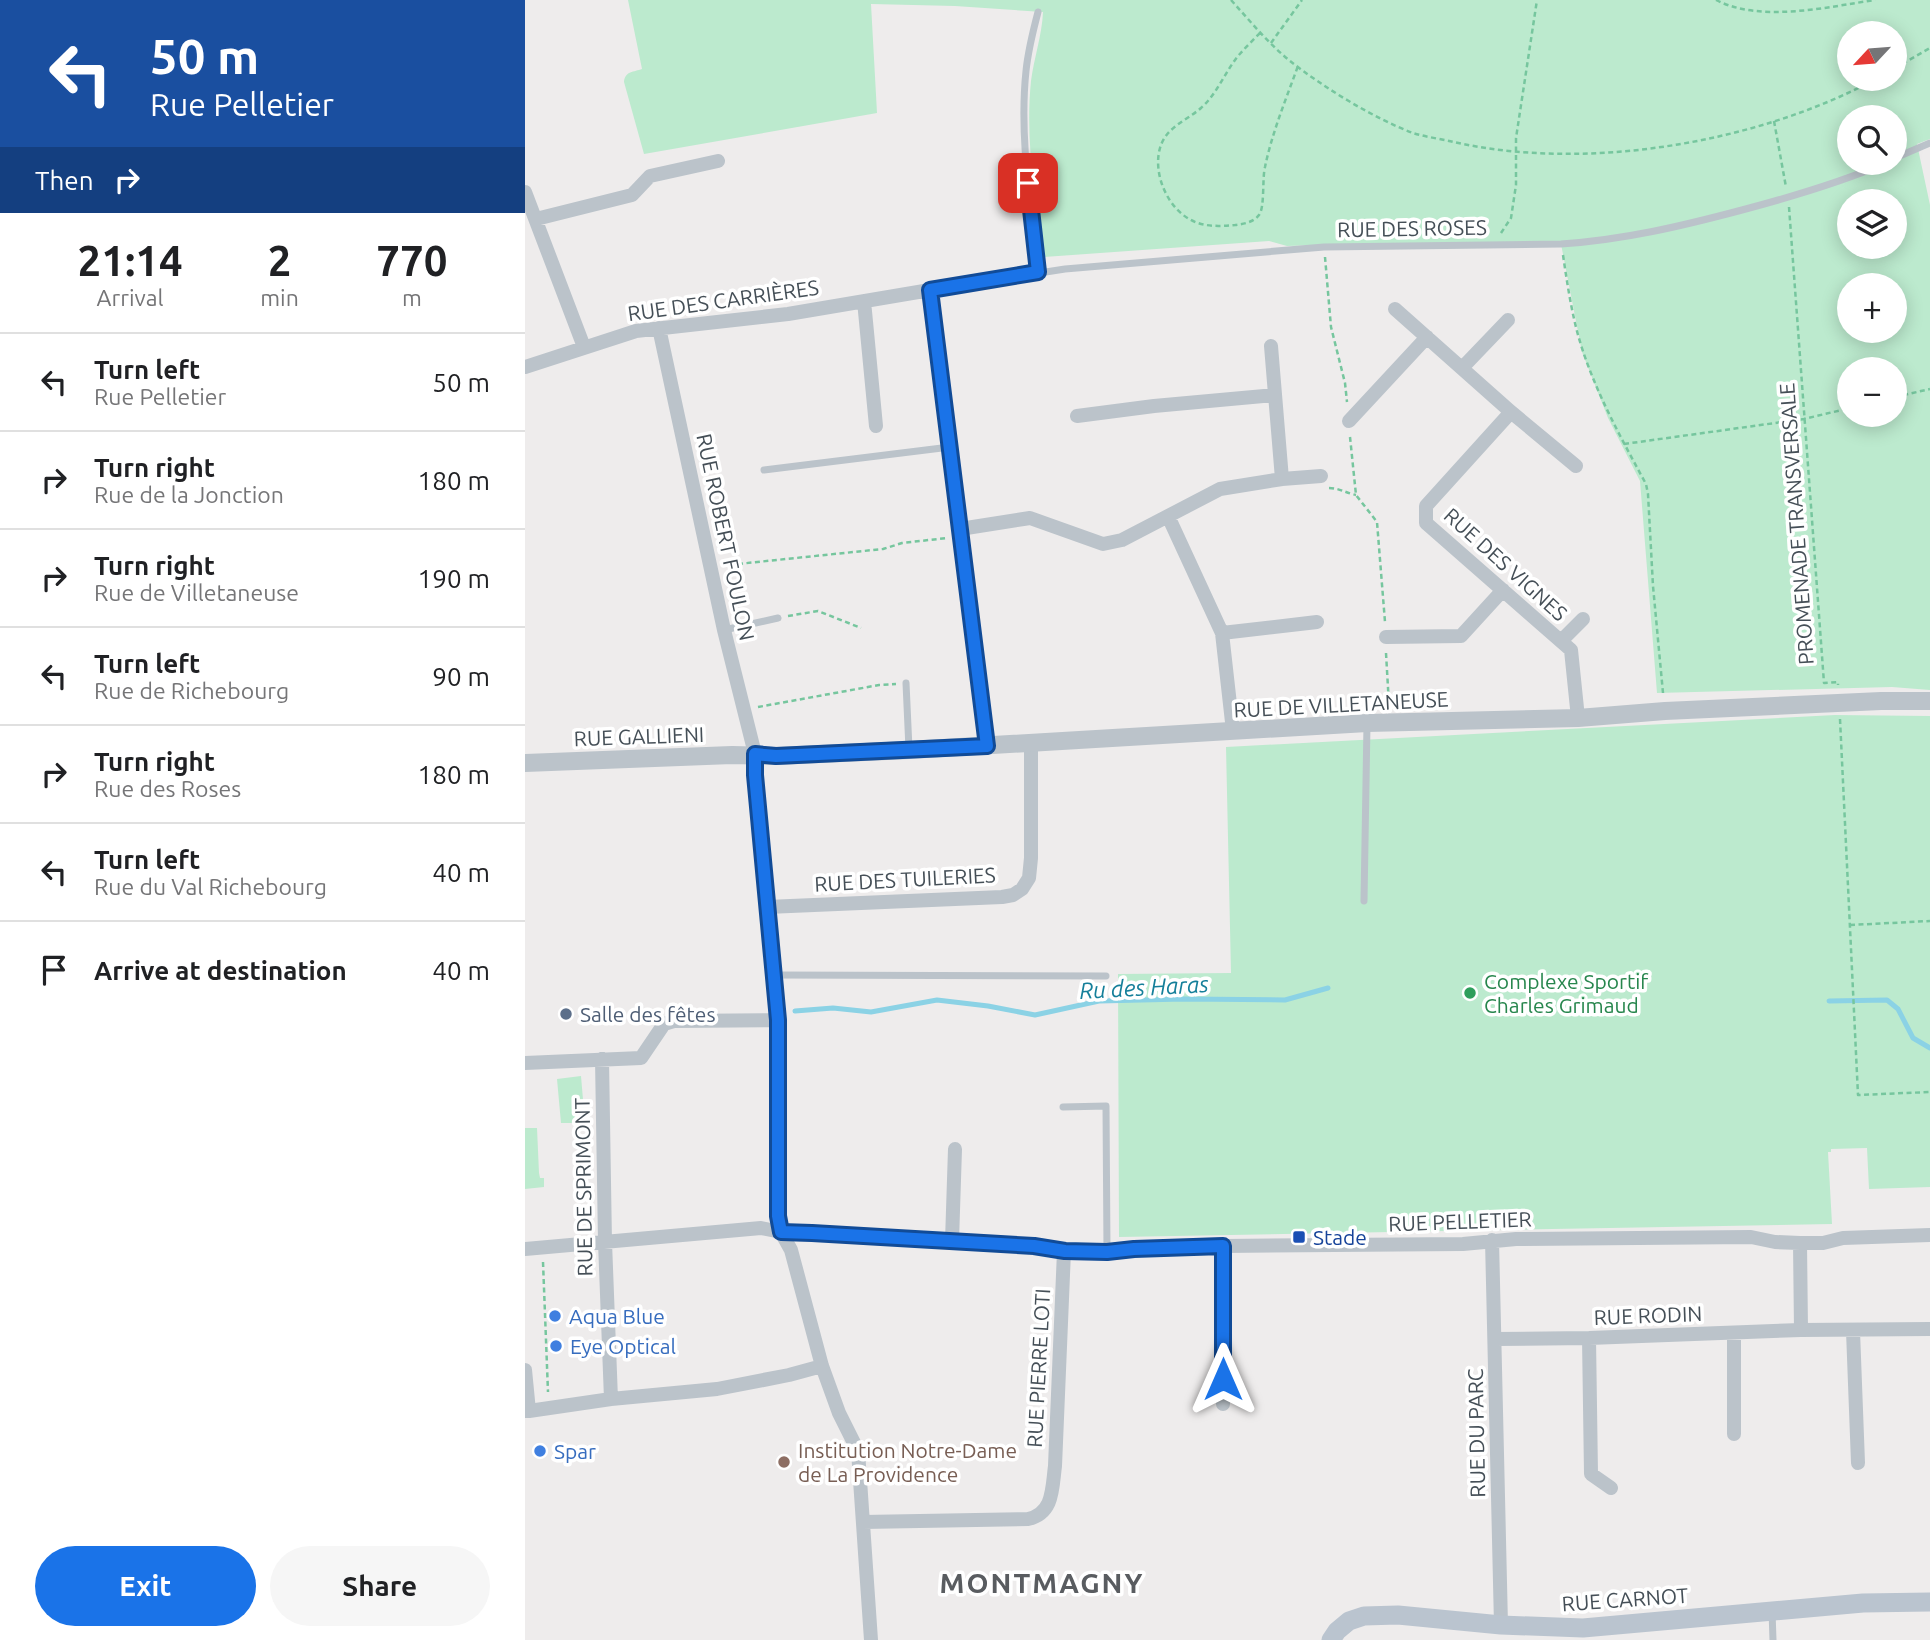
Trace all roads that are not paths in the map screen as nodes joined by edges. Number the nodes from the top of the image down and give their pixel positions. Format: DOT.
graph roads {
  1 [pos="1038,12"];
  2 [pos="1930,143"];
  3 [pos="1907,154"];
  4 [pos="717,161"];
  5 [pos="1855,175"];
  6 [pos="525,192"];
  7 [pos="536,219"];
  8 [pos="1038,272"];
  9 [pos="930,290"];
  10 [pos="864,301"];
  11 [pos="1395,309"];
  12 [pos="1508,320"];
  13 [pos="659,328"];
  14 [pos="1427,337"];
  15 [pos="1271,346"];
  16 [pos="584,347"];
  17 [pos="525,367"];
  18 [pos="1462,368"];
  19 [pos="1275,396"];
  20 [pos="1511,412"];
  21 [pos="1077,416"];
  22 [pos="1349,421"];
  23 [pos="876,426"];
  24 [pos="950,447"];
  25 [pos="1576,466"];
  26 [pos="764,470"];
  27 [pos="1321,476"];
  28 [pos="1282,479"];
  29 [pos="1168,516"];
  30 [pos="961,533"];
  31 [pos="1503,590"];
  32 [pos="778,618"];
  33 [pos="1583,619"];
  34 [pos="1317,622"];
  35 [pos="724,630"];
  36 [pos="1222,633"];
  37 [pos="1386,637"];
  38 [pos="1561,641"];
  39 [pos="906,683"];
  40 [pos="1930,701"];
  41 [pos="1578,718"];
  42 [pos="1367,723"];
  43 [pos="1233,731"];
  44 [pos="1031,743"];
  45 [pos="987,746"];
  46 [pos="909,750"];
  47 [pos="755,754"];
  48 [pos="525,764"];
  49 [pos="1364,901"];
  50 [pos="767,907"];
  51 [pos="773,975"];
  52 [pos="1106,976"];
  53 [pos="778,1020"];
  54 [pos="602,1059"];
  55 [pos="525,1063"];
  56 [pos="1063,1107"];
  57 [pos="955,1149"];
  58 [pos="781,1232"];
  59 [pos="1930,1235"];
  60 [pos="1492,1240"];
  61 [pos="605,1241"];
  62 [pos="952,1241"];
  63 [pos="1800,1243"];
  64 [pos="1223,1246"];
  65 [pos="525,1249"];
  66 [pos="1065,1251"];
  67 [pos="1107,1252"];
  68 [pos="1930,1329"];
  69 [pos="1801,1330"];
  70 [pos="1853,1331"];
  71 [pos="1734,1333"];
  72 [pos="1589,1338"];
  73 [pos="1495,1339"];
  74 [pos="822,1366"];
  75 [pos="525,1370"];
  76 [pos="611,1399"];
  77 [pos="1223,1404"];
  78 [pos="527,1411"];
  79 [pos="1734,1434"];
  80 [pos="1858,1463"];
  81 [pos="1611,1488"];
  82 [pos="863,1522"];
  83 [pos="1930,1602"];
  84 [pos="1772,1611"];
  85 [pos="1501,1625"];
  86 [pos="870,1640"];
  87 [pos="1331,1640"];
  88 [pos="1773,1640"];
  1 -- 8 [label="lane"];
  2 -- 3 [label="lane"];
  4 -- 7 [label="street"];
  5 -- 8 [label="lane, RUE DES ROSES"];
  6 -- 7 [label="street"];
  7 -- 16 [label="street"];
  8 -- 9 [label="lane, RUE DES ROSES"];
  9 -- 10 [label="street, RUE DES CARRIÈRES"];
  9 -- 24 [label="street"];
  10 -- 13 [label="street, RUE DES CARRIÈRES"];
  10 -- 23 [label="street"];
  11 -- 14 [label="street"];
  12 -- 18 [label="street"];
  13 -- 16 [label="street, RUE DES CARRIÈRES"];
  13 -- 35 [label="street, RUE ROBERT FOULON"];
  14 -- 18 [label="street"];
  14 -- 22 [label="street"];
  15 -- 19 [label="street"];
  16 -- 17 [label="street, RUE DES CARRIÈRES"];
  18 -- 20 [label="street"];
  19 -- 21 [label="street"];
  19 -- 28 [label="street"];
  20 -- 25 [label="street"];
  20 -- 31 [label="street, RUE DES VIGNES"];
  24 -- 26 [label="lane"];
  24 -- 30 [label="street"];
  27 -- 28 [label="street"];
  28 -- 29 [label="street"];
  29 -- 30 [label="street"];
  29 -- 36 [label="street"];
  30 -- 45 [label="street"];
  31 -- 37 [label="street"];
  31 -- 38 [label="street, RUE DES VIGNES"];
  32 -- 35 [label="lane"];
  33 -- 38 [label="street"];
  34 -- 36 [label="street"];
  35 -- 47 [label="street, RUE ROBERT FOULON"];
  36 -- 43 [label="street"];
  38 -- 41 [label="street, RUE DES VIGNES"];
  39 -- 46 [label="lane"];
  40 -- 41 [label="street, RUE DE VILLETANEUSE"];
  41 -- 42 [label="street, RUE DE VILLETANEUSE"];
  42 -- 43 [label="street, RUE DE VILLETANEUSE"];
  42 -- 49 [label="lane"];
  43 -- 44 [label="street, RUE DE VILLETANEUSE"];
  44 -- 45 [label="street, RUE DE VILLETANEUSE"];
  44 -- 50 [label="street, RUE DES TUILERIES"];
  45 -- 46 [label="street, RUE DE VILLETANEUSE"];
  46 -- 47 [label="street, RUE DE VILLETANEUSE"];
  47 -- 48 [label="street, RUE GALLIENI"];
  47 -- 50 [label="street, RUE ROBERT FOULON"];
  50 -- 51 [label="street, RUE ROBERT FOULON"];
  51 -- 52 [label="lane"];
  51 -- 53 [label="street, RUE ROBERT FOULON"];
  53 -- 54 [label="street"];
  53 -- 58 [label="street, RUE ROBERT FOULON"];
  54 -- 55 [label="street"];
  54 -- 61 [label="street, RUE DE SPRIMONT"];
  56 -- 67 [label="lane"];
  57 -- 62 [label="street"];
  58 -- 61 [label="street, RUE PELLETIER"];
  58 -- 62 [label="street, RUE PELLETIER"];
  58 -- 74 [label="street, RUE ROBERT FOULON"];
  59 -- 63 [label="street, RUE PELLETIER"];
  60 -- 63 [label="street, RUE PELLETIER"];
  60 -- 64 [label="street, RUE PELLETIER"];
  60 -- 73 [label="street, RUE DU PARC"];
  61 -- 65 [label="street, RUE PELLETIER"];
  61 -- 76 [label="street, RUE DE SPRIMONT"];
  62 -- 66 [label="street, RUE PELLETIER"];
  63 -- 69 [label="street"];
  64 -- 67 [label="street, RUE PELLETIER"];
  64 -- 77 [label="street"];
  66 -- 67 [label="street, RUE PELLETIER"];
  66 -- 82 [label="street, RUE PIERRE LOTI"];
  68 -- 70 [label="street, RUE RODIN"];
  69 -- 70 [label="street, RUE RODIN"];
  69 -- 71 [label="street, RUE RODIN"];
  70 -- 80 [label="street"];
  71 -- 72 [label="street, RUE RODIN"];
  71 -- 79 [label="street"];
  72 -- 73 [label="street, RUE RODIN"];
  72 -- 81 [label="street"];
  73 -- 85 [label="street, RUE DU PARC"];
  74 -- 76 [label="street"];
  74 -- 82 [label="street, RUE ROBERT FOULON"];
  75 -- 78 [label="street"];
  76 -- 78 [label="street"];
  82 -- 86 [label="street, RUE ROBERT FOULON"];
  83 -- 84 [label="main road, RUE CARNOT"];
  84 -- 85 [label="main road, RUE CARNOT"];
  84 -- 88 [label="lane"];
  85 -- 87 [label="main road, RUE CARNOT"];
}
